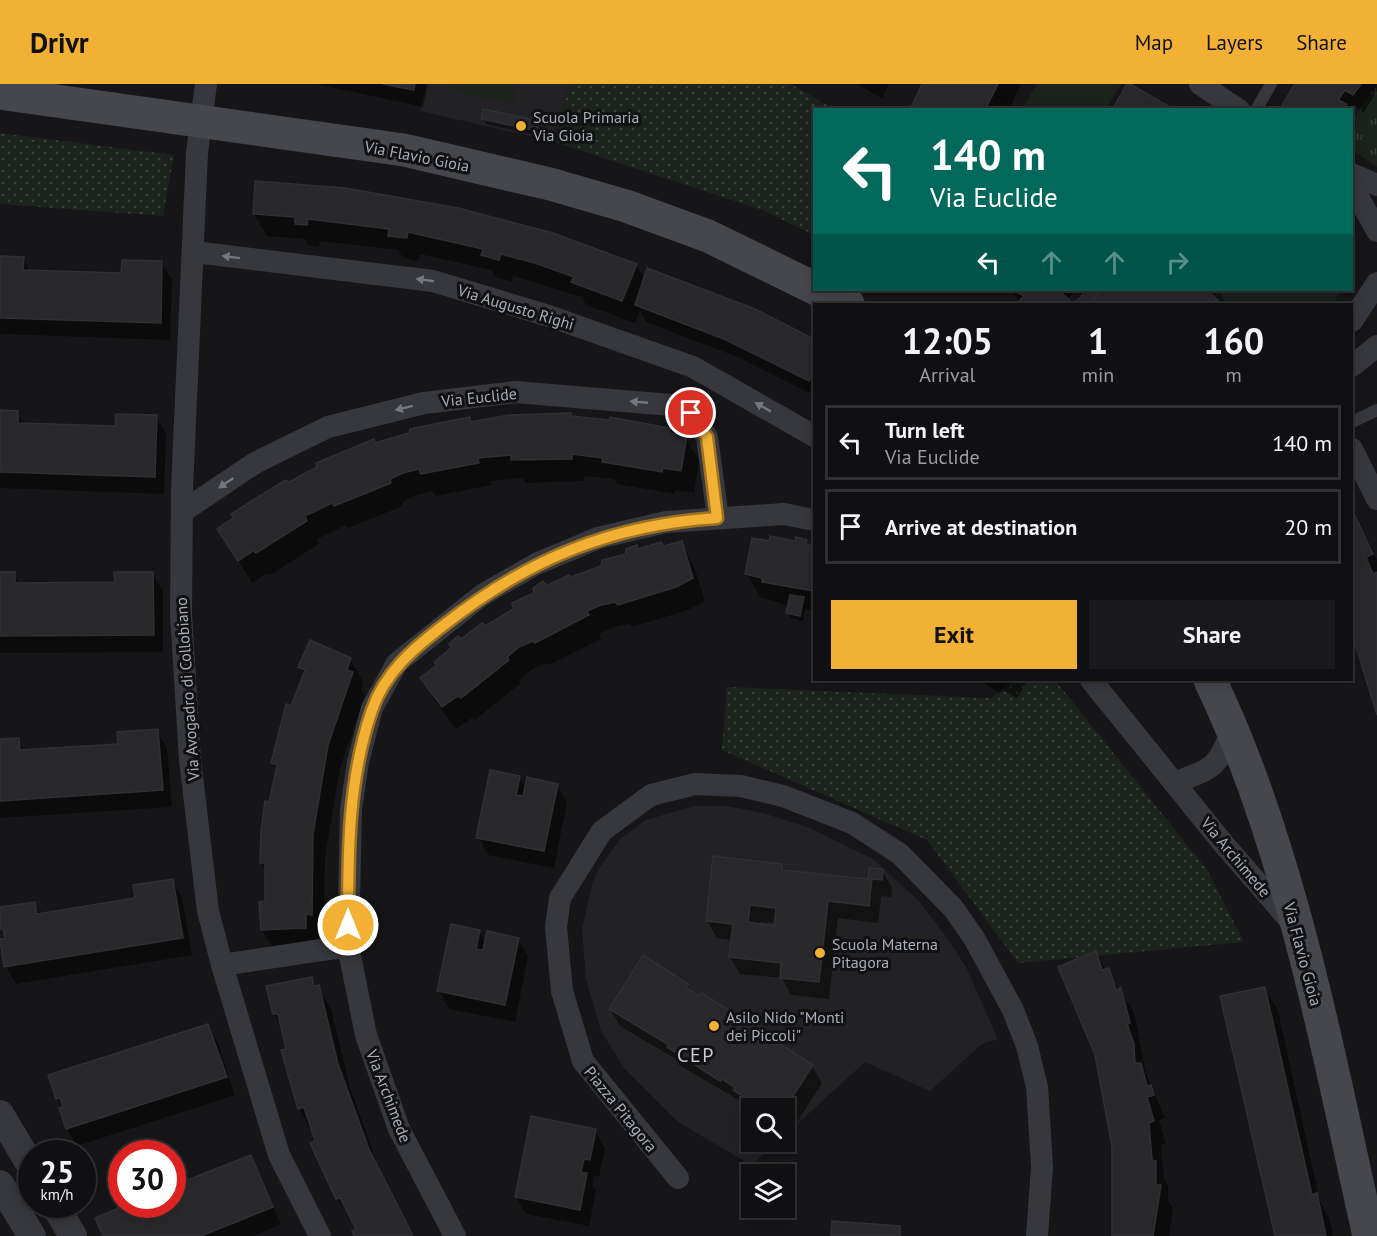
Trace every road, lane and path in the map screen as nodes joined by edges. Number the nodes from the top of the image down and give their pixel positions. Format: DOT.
graph roads {
  1 [pos="206,84"];
  2 [pos="1200,84"];
  3 [pos="1271,84"];
  4 [pos="0,93"];
  5 [pos="1236,108"];
  6 [pos="1257,108"];
  7 [pos="200,123"];
  8 [pos="1353,174"];
  9 [pos="1377,185"];
  10 [pos="1353,188"];
  11 [pos="1377,231"];
  12 [pos="194,252"];
  13 [pos="1377,283"];
  14 [pos="813,288"];
  15 [pos="820,291"];
  16 [pos="846,303"];
  17 [pos="1353,319"];
  18 [pos="1377,346"];
  19 [pos="1353,365"];
  20 [pos="1377,410"];
  21 [pos="1353,422"];
  22 [pos="813,435"];
  23 [pos="1353,451"];
  24 [pos="1377,499"];
  25 [pos="182,512"];
  26 [pos="717,518"];
  27 [pos="813,520"];
  28 [pos="1092,681"];
  29 [pos="1210,681"];
  30 [pos="1232,729"];
  31 [pos="1174,783"];
  32 [pos="1298,930"];
  33 [pos="348,946"];
  34 [pos="222,965"];
  35 [pos="0,1114"];
  36 [pos="18,1144"];
  37 [pos="678,1178"];
  38 [pos="0,1184"];
  39 [pos="62,1218"];
  40 [pos="32,1236"];
  41 [pos="73,1236"];
  42 [pos="320,1236"];
  43 [pos="455,1236"];
  44 [pos="1037,1236"];
  45 [pos="1369,1236"];
  1 -- 7 [label="street, Via Avogadro di Collobiano"];
  2 -- 5 [label="street"];
  3 -- 6 [label="lane"];
  4 -- 7 [label="main road, Via Flavio Gioia"];
  7 -- 12 [label="street, Via Avogadro di Collobiano"];
  7 -- 14 [label="main road, Via Flavio Gioia"];
  8 -- 9 [label="street"];
  10 -- 11 [label="street"];
  22 -- 12 [label="street, Via Augusto Righi, one-way"];
  12 -- 25 [label="street, Via Avogadro di Collobiano"];
  13 -- 17 [label="street"];
  15 -- 16 [label="main road, Via Flavio Gioia"];
  18 -- 19 [label="street"];
  20 -- 21 [label="lane"];
  23 -- 24 [label="street"];
  26 -- 25 [label="street, Via Euclide, one-way"];
  25 -- 34 [label="street, Via Avogadro di Collobiano"];
  26 -- 27 [label="street, Via Archimede"];
  26 -- 33 [label="street, Via Archimede"];
  28 -- 31 [label="street, Via Archimede"];
  29 -- 30 [label="main road, Via Flavio Gioia"];
  30 -- 31 [label="street"];
  30 -- 32 [label="main road, Via Flavio Gioia"];
  31 -- 32 [label="street, Via Archimede"];
  32 -- 45 [label="main road, Via Flavio Gioia"];
  33 -- 34 [label="street"];
  33 -- 43 [label="street, Via Archimede"];
  34 -- 42 [label="street, Via Avogadro di Collobiano"];
  35 -- 36 [label="street"];
  37 -- 44 [label="street, Piazza Pitagora"];
  38 -- 40 [label="street"];
  39 -- 41 [label="street"];
}
